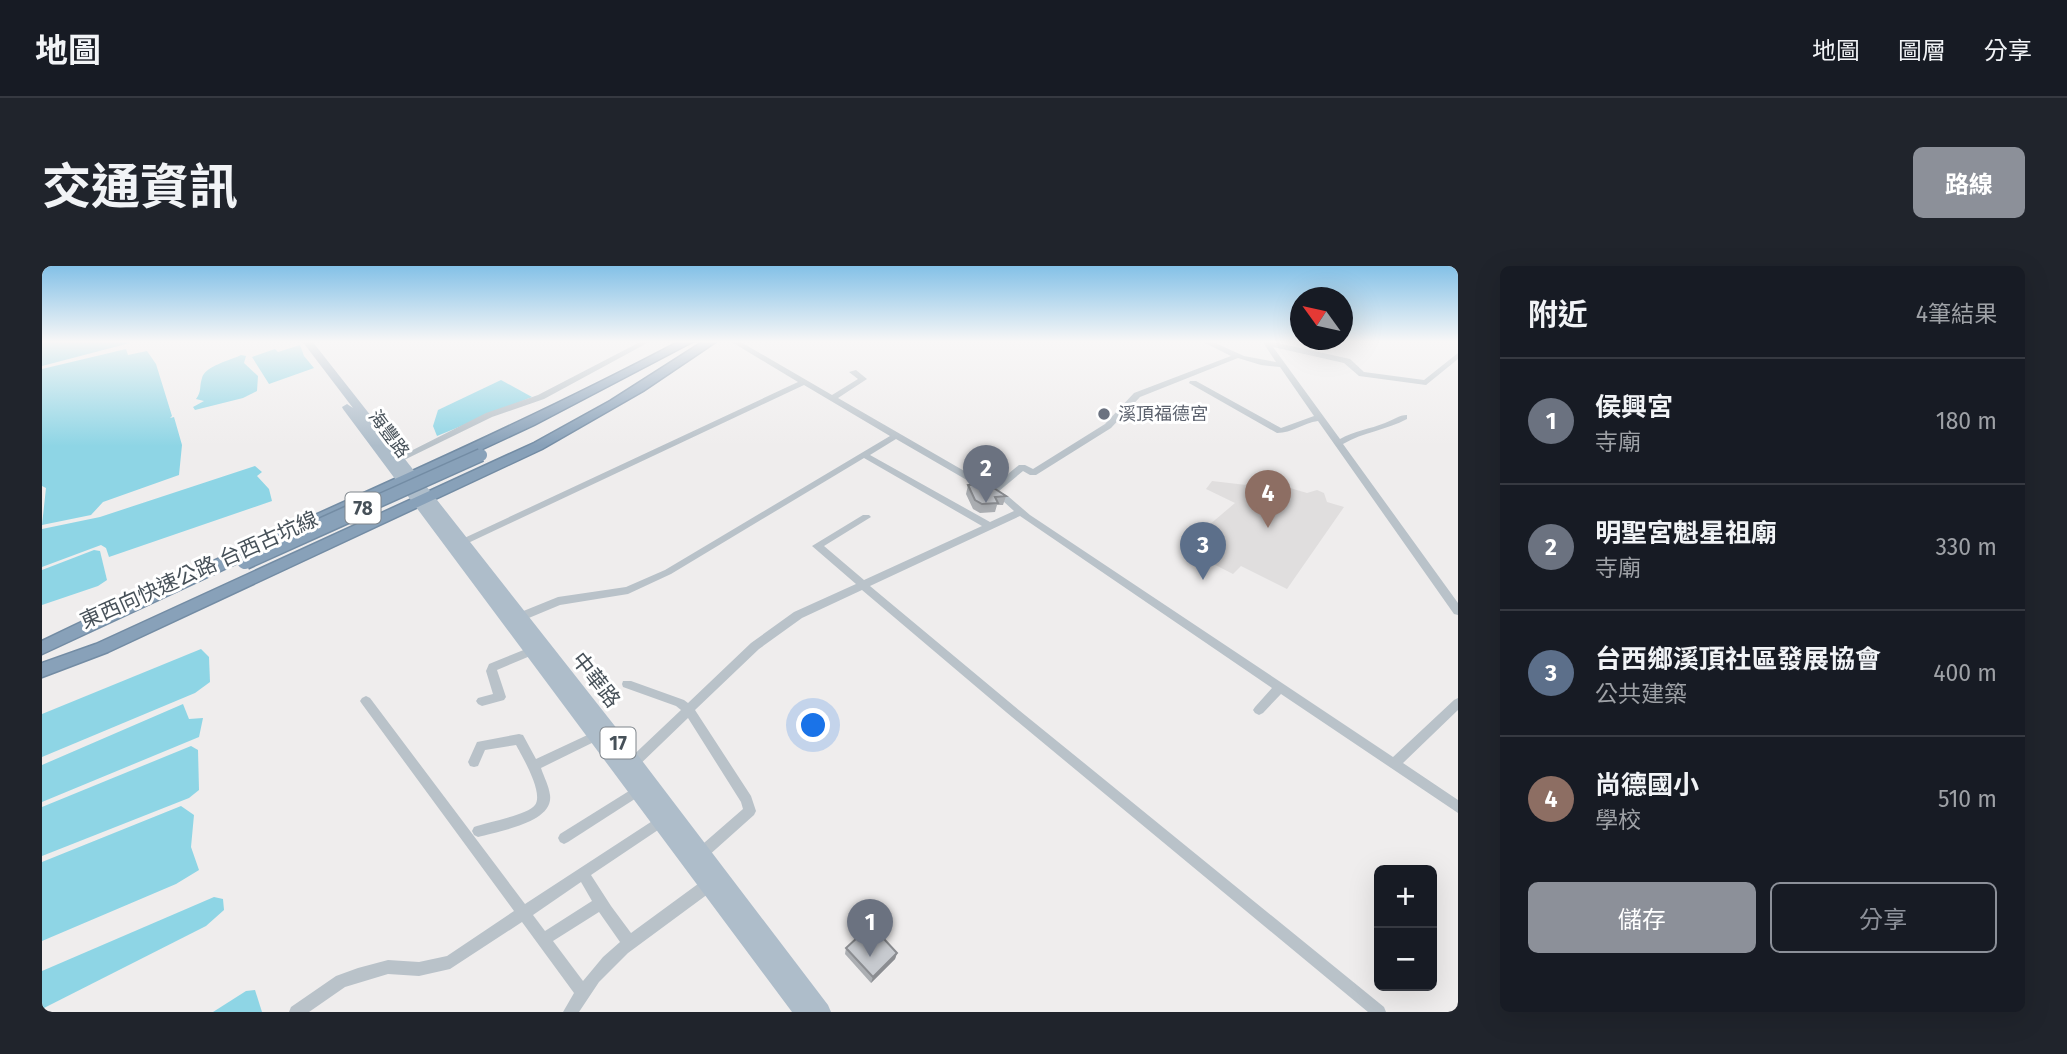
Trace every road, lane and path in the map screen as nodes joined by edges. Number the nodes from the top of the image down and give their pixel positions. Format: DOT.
graph roads {
  1 [pos="325,376"];
  2 [pos="334,376"];
  3 [pos="582,376"];
  4 [pos="624,376"];
  5 [pos="633,376"];
  6 [pos="652,376"];
  7 [pos="660,376"];
  8 [pos="794,376"];
  9 [pos="858,376"];
  10 [pos="1188,376"];
  11 [pos="1289,376"];
  12 [pos="1375,376"];
  13 [pos="1434,376"];
  14 [pos="805,382"];
  15 [pos="1193,383"];
  16 [pos="833,398"];
  17 [pos="1404,417"];
  18 [pos="1319,418"];
  19 [pos="897,435"];
  20 [pos="1338,444"];
  21 [pos="863,454"];
  22 [pos="399,459"];
  23 [pos="483,459"];
  24 [pos="407,478"];
  25 [pos="993,491"];
  26 [pos="423,500"];
  27 [pos="1020,512"];
  28 [pos="866,517"];
  29 [pos="990,526"];
  30 [pos="464,542"];
  31 [pos="248,565"];
  32 [pos="863,585"];
  33 [pos="1458,611"];
  34 [pos="520,617"];
  35 [pos="42,650"];
  36 [pos="531,651"];
  37 [pos="42,664"];
  38 [pos="42,670"];
  39 [pos="627,684"];
  40 [pos="1279,688"];
  41 [pos="366,701"];
  42 [pos="482,701"];
  43 [pos="1458,704"];
  44 [pos="689,710"];
  45 [pos="1259,710"];
  46 [pos="596,736"];
  47 [pos="474,762"];
  48 [pos="1394,764"];
  49 [pos="534,766"];
  50 [pos="629,768"];
  51 [pos="638,791"];
  52 [pos="1458,807"];
  53 [pos="660,822"];
  54 [pos="478,831"];
  55 [pos="564,838"];
  56 [pos="702,853"];
  57 [pos="583,874"];
  58 [pos="708,886"];
  59 [pos="601,903"];
  60 [pos="524,914"];
  61 [pos="543,940"];
  62 [pos="631,943"];
  63 [pos="583,993"];
  64 [pos="296,1012"];
  65 [pos="570,1012"];
  66 [pos="804,1012"];
  67 [pos="821,1012"];
  68 [pos="1379,1012"];
  1 -- 24 [label="main road, 海豐路 / 17"];
  2 -- 22 [label="main road, 海豐路 / 17"];
  3 -- 22 [label="street"];
  4 -- 24 [label="highway"];
  5 -- 23 [label="highway, 東西向快速公路 台西古坑線 / 78"];
  6 -- 23 [label="highway, 東西向快速公路 台西古坑線 / 78"];
  7 -- 26 [label="highway"];
  8 -- 14 [label="street"];
  9 -- 16 [label="street"];
  10 -- 25 [label="street"];
  11 -- 18 [label="street"];
  12 -- 13 [label="street"];
  14 -- 16 [label="street"];
  14 -- 30 [label="street"];
  15 -- 18 [label="street"];
  16 -- 19 [label="street"];
  17 -- 20 [label="street"];
  18 -- 20 [label="street"];
  19 -- 21 [label="street"];
  19 -- 25 [label="street"];
  20 -- 33 [label="street"];
  21 -- 29 [label="street"];
  21 -- 34 [label="street"];
  22 -- 24 [label="main road, 海豐路 / 17"];
  23 -- 31 [label="highway, 東西向快速公路 台西古坑線 / 78"];
  24 -- 26 [label="main road, 中華路 / 17"];
  24 -- 35 [label="highway"];
  25 -- 27 [label="street"];
  26 -- 30 [label="main road, 中華路 / 17"];
  26 -- 36 [label="main road, 中華路 / 17"];
  26 -- 38 [label="highway"];
  27 -- 29 [label="street"];
  27 -- 40 [label="street"];
  28 -- 32 [label="street"];
  29 -- 32 [label="street"];
  30 -- 34 [label="main road, 中華路 / 17"];
  31 -- 35 [label="highway, 東西向快速公路 台西古坑線 / 78"];
  31 -- 37 [label="highway, 東西向快速公路 台西古坑線 / 78"];
  32 -- 44 [label="street"];
  32 -- 68 [label="street"];
  34 -- 50 [label="main road, 中華路 / 17"];
  36 -- 42 [label="street"];
  36 -- 46 [label="main road, 中華路 / 17"];
  39 -- 44 [label="street"];
  40 -- 45 [label="street"];
  40 -- 48 [label="street"];
  41 -- 60 [label="street"];
  43 -- 48 [label="street"];
  44 -- 50 [label="street"];
  44 -- 56 [label="street"];
  46 -- 49 [label="street"];
  46 -- 50 [label="main road, 中華路 / 17"];
  47 -- 49 [label="street"];
  48 -- 52 [label="street"];
  49 -- 54 [label="street"];
  50 -- 51 [label="main road, 中華路 / 17"];
  50 -- 56 [label="main road, 中華路 / 17"];
  51 -- 53 [label="main road, 中華路 / 17"];
  51 -- 55 [label="street"];
  53 -- 57 [label="street"];
  53 -- 58 [label="main road, 中華路 / 17"];
  56 -- 67 [label="main road, 中華路 / 17"];
  57 -- 59 [label="street"];
  57 -- 60 [label="street"];
  58 -- 62 [label="street"];
  58 -- 66 [label="main road, 中華路 / 17"];
  59 -- 61 [label="street"];
  59 -- 62 [label="street"];
  60 -- 61 [label="street"];
  60 -- 64 [label="street"];
  61 -- 63 [label="street"];
  62 -- 63 [label="street"];
  63 -- 65 [label="street"];
}
